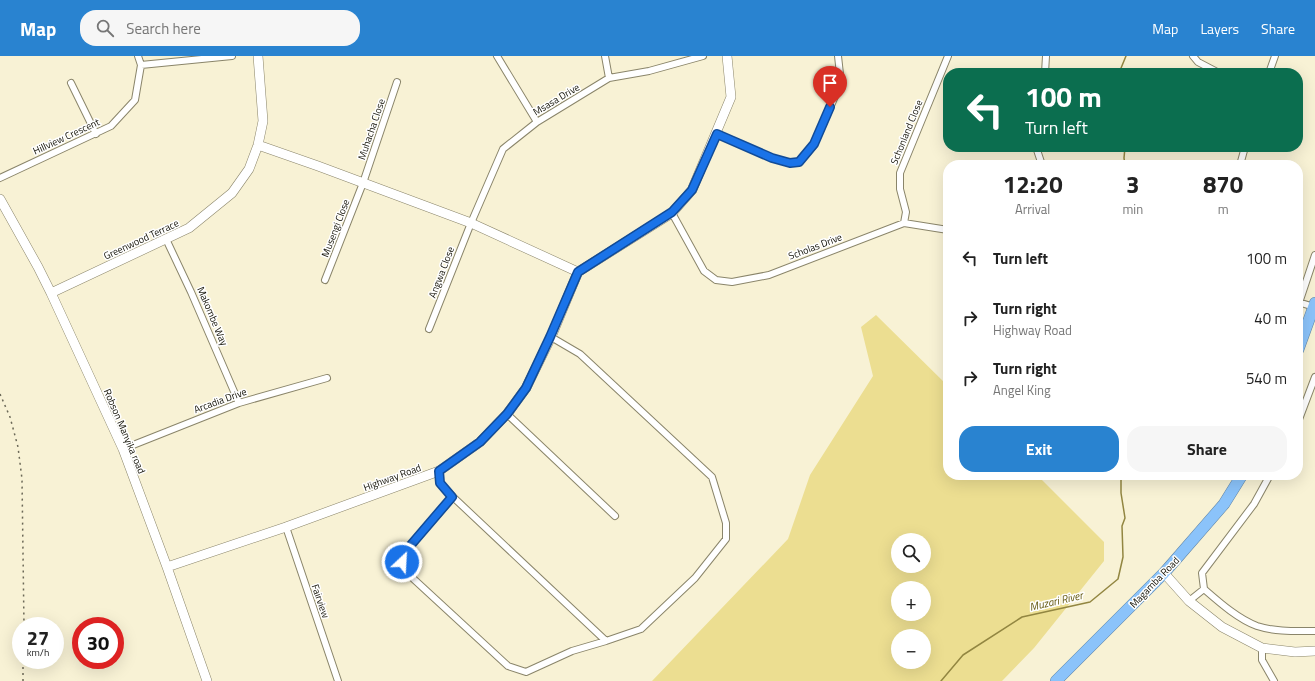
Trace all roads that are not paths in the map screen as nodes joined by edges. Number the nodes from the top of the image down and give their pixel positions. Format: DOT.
graph roads {
  1 [pos="138,56"];
  2 [pos="232,56"];
  3 [pos="258,56"];
  4 [pos="497,56"];
  5 [pos="605,56"];
  6 [pos="703,56"];
  7 [pos="727,56"];
  8 [pos="838,56"];
  9 [pos="948,56"];
  10 [pos="1046,56"];
  11 [pos="1193,56"];
  12 [pos="1275,56"];
  13 [pos="141,65"];
  14 [pos="943,68"];
  15 [pos="943,68"];
  16 [pos="1045,68"];
  17 [pos="1209,68"];
  18 [pos="1271,68"];
  19 [pos="609,78"];
  20 [pos="397,82"];
  21 [pos="71,83"];
  22 [pos="537,122"];
  23 [pos="96,134"];
  24 [pos="717,134"];
  25 [pos="258,145"];
  26 [pos="0,178"];
  27 [pos="363,183"];
  28 [pos="0,199"];
  29 [pos="672,212"];
  30 [pos="471,223"];
  31 [pos="904,223"];
  32 [pos="943,229"];
  33 [pos="166,238"];
  34 [pos="1315,256"];
  35 [pos="578,272"];
  36 [pos="325,280"];
  37 [pos="1303,291"];
  38 [pos="51,293"];
  39 [pos="1303,304"];
  40 [pos="1314,305"];
  41 [pos="429,329"];
  42 [pos="1303,336"];
  43 [pos="550,337"];
  44 [pos="1315,377"];
  45 [pos="327,378"];
  46 [pos="239,403"];
  47 [pos="1303,409"];
  48 [pos="507,414"];
  49 [pos="123,449"];
  50 [pos="439,471"];
  51 [pos="1239,480"];
  52 [pos="1267,480"];
  53 [pos="452,497"];
  54 [pos="615,516"];
  55 [pos="286,527"];
  56 [pos="167,567"];
  57 [pos="1164,573"];
  58 [pos="1204,589"];
  59 [pos="1189,601"];
  60 [pos="1315,631"];
  61 [pos="606,641"];
  62 [pos="1262,648"];
  63 [pos="1315,651"];
  64 [pos="207,681"];
  65 [pos="338,681"];
  66 [pos="1056,681"];
  67 [pos="1274,681"];
  1 -- 13 [label="street, Hillview Crescent"];
  2 -- 13 [label="street"];
  3 -- 25 [label="street, Greenwood Terrace"];
  4 -- 22 [label="street"];
  5 -- 19 [label="street"];
  6 -- 19 [label="street, Msasa Drive"];
  7 -- 24 [label="street"];
  8 -- 24 [label="street"];
  9 -- 15 [label="street, Schonland Close"];
  10 -- 16 [label="street"];
  11 -- 17 [label="street"];
  12 -- 18 [label="street"];
  13 -- 23 [label="street, Hillview Crescent"];
  14 -- 31 [label="street, Schonland Close"];
  19 -- 22 [label="street, Msasa Drive"];
  20 -- 27 [label="street, Muhacha Close"];
  21 -- 23 [label="street"];
  22 -- 30 [label="street, Msasa Drive"];
  23 -- 26 [label="street, Hillview Crescent"];
  24 -- 29 [label="street"];
  25 -- 27 [label="street"];
  25 -- 33 [label="street, Greenwood Terrace"];
  27 -- 30 [label="street"];
  27 -- 36 [label="street, Musengi Close"];
  28 -- 38 [label="street, Robson Manyika road"];
  29 -- 31 [label="street, Scholas Drive"];
  29 -- 35 [label="street"];
  30 -- 35 [label="street"];
  30 -- 41 [label="street, Angwa Close"];
  31 -- 32 [label="street"];
  33 -- 38 [label="street, Greenwood Terrace"];
  33 -- 46 [label="street, Makombe Way"];
  34 -- 37 [label="street"];
  35 -- 43 [label="street, Highway Road"];
  38 -- 49 [label="street, Robson Manyika road"];
  39 -- 40 [label="street"];
  40 -- 42 [label="highway"];
  43 -- 48 [label="street, Highway Road"];
  43 -- 61 [label="street"];
  44 -- 47 [label="street"];
  45 -- 46 [label="street, Arcadia Drive"];
  46 -- 49 [label="street, Arcadia Drive"];
  48 -- 50 [label="street, Highway Road"];
  48 -- 54 [label="street"];
  49 -- 56 [label="street, Robson Manyika road"];
  50 -- 53 [label="street"];
  50 -- 55 [label="street, Highway Road"];
  51 -- 57 [label="highway, Magamba Road"];
  52 -- 58 [label="street"];
  53 -- 61 [label="street"];
  53 -- 61 [label="street"];
  55 -- 56 [label="street, Highway Road"];
  55 -- 65 [label="street, Fairview"];
  56 -- 64 [label="street, Robson Manyika road"];
  57 -- 59 [label="street"];
  57 -- 66 [label="highway, Magamba Road"];
  58 -- 59 [label="street"];
  58 -- 60 [label="street"];
  59 -- 62 [label="street"];
  62 -- 63 [label="street"];
  62 -- 67 [label="street"];
}
